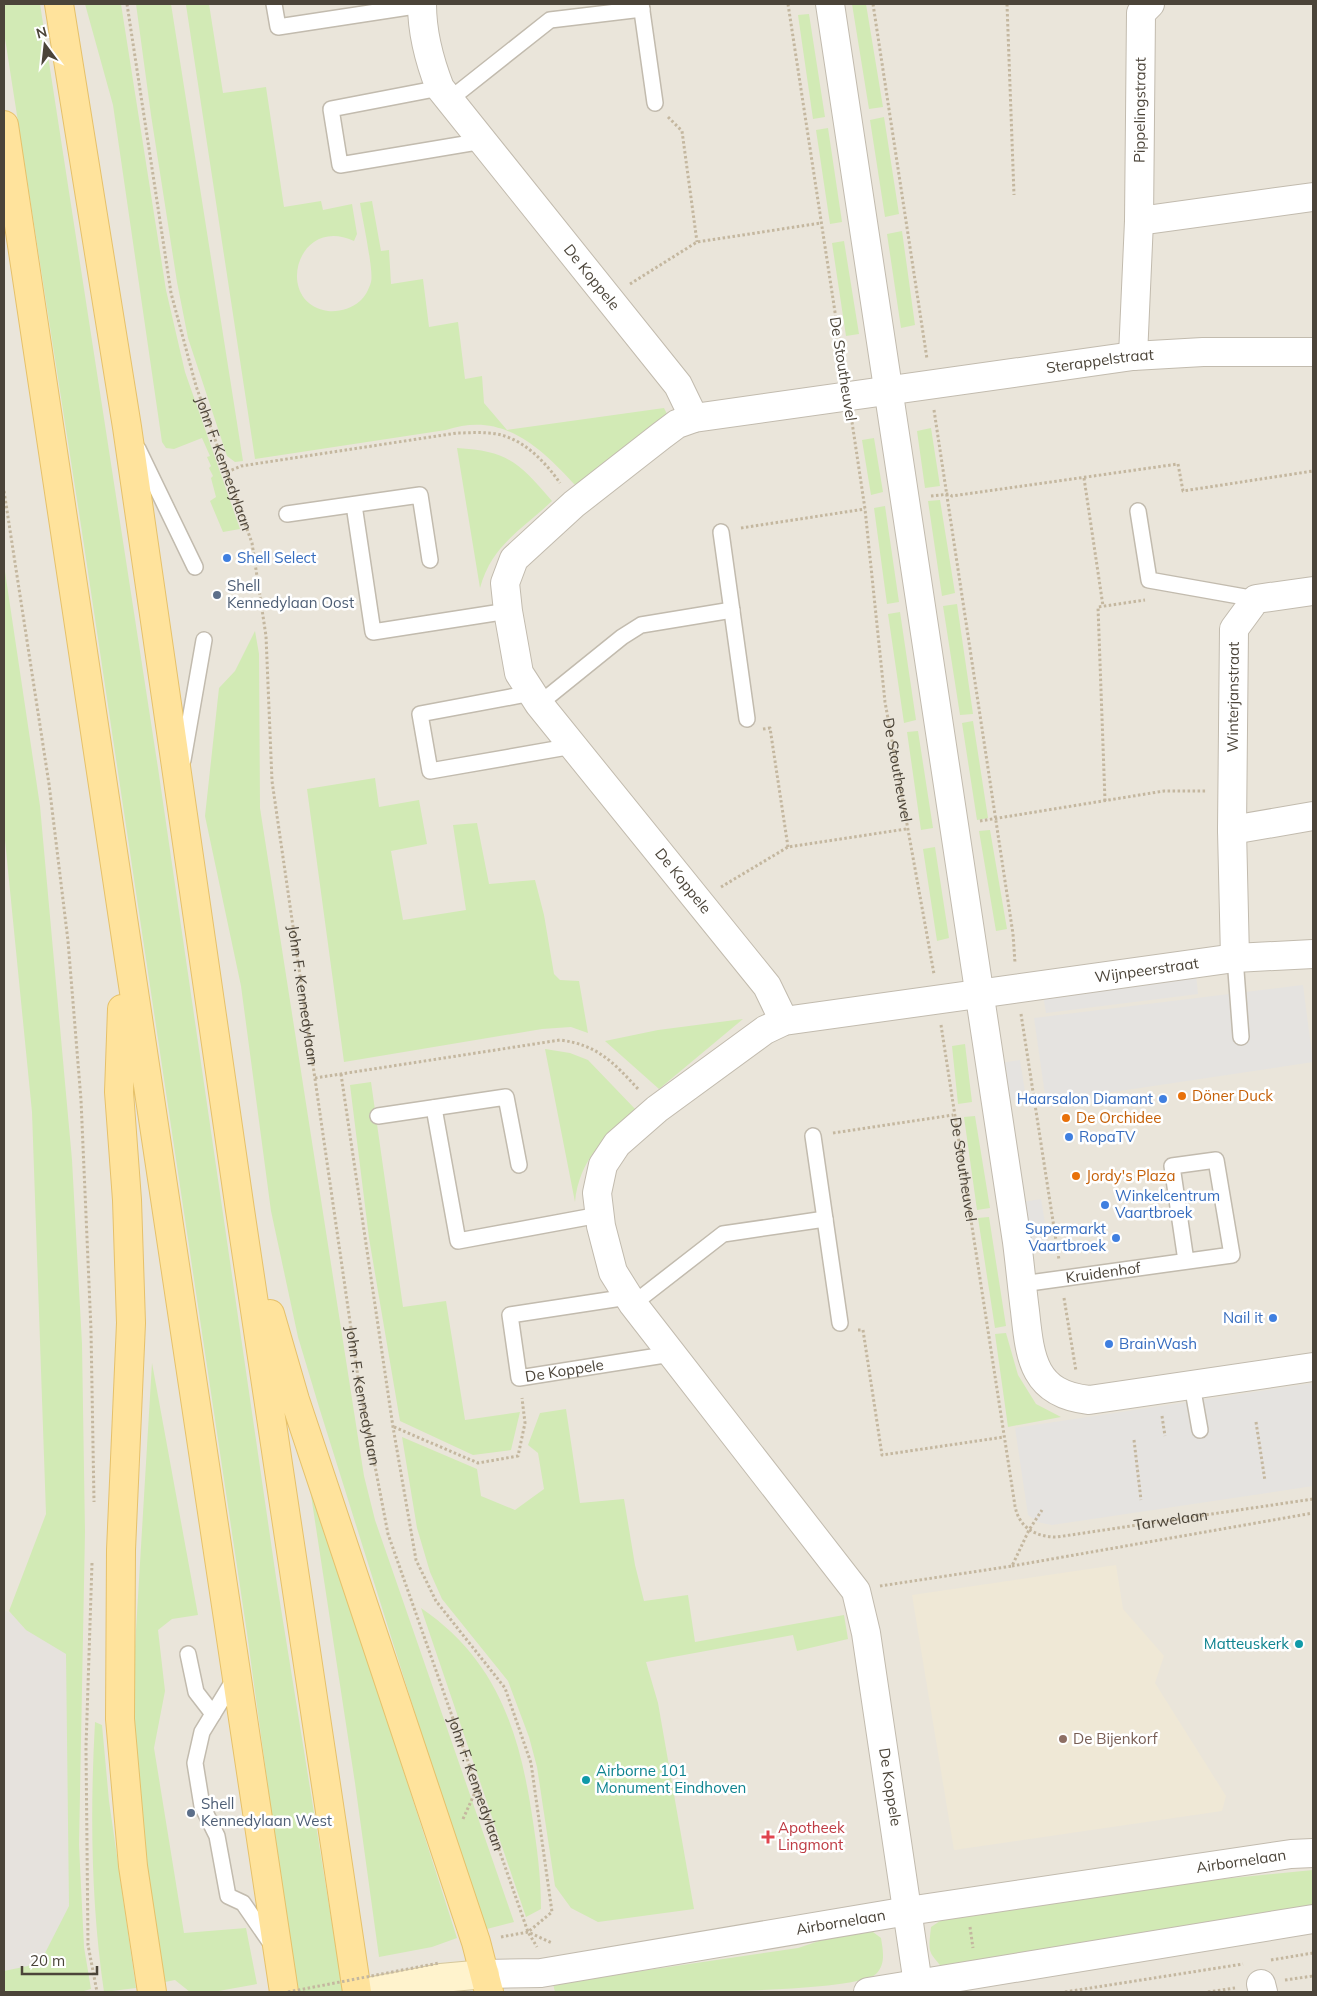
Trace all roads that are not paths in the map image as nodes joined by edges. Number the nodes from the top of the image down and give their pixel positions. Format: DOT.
graph roads {
  1 [pos="59,4"];
  2 [pos="274,4"];
  3 [pos="422,4"];
  4 [pos="830,4"];
  5 [pos="1150,4"];
  6 [pos="642,6"];
  7 [pos="445,94"];
  8 [pos="655,103"];
  9 [pos="4,125"];
  10 [pos="483,141"];
  11 [pos="1313,197"];
  12 [pos="1139,220"];
  13 [pos="1313,352"];
  14 [pos="1133,356"];
  15 [pos="889,390"];
  16 [pos="694,418"];
  17 [pos="127,427"];
  18 [pos="354,505"];
  19 [pos="1138,511"];
  20 [pos="287,514"];
  21 [pos="721,532"];
  22 [pos="430,560"];
  23 [pos="195,567"];
  24 [pos="1313,591"];
  25 [pos="1256,599"];
  26 [pos="732,610"];
  27 [pos="508,611"];
  28 [pos="204,640"];
  29 [pos="535,698"];
  30 [pos="748,719"];
  31 [pos="573,746"];
  32 [pos="178,783"];
  33 [pos="1313,816"];
  34 [pos="1232,830"];
  35 [pos="125,941"];
  36 [pos="1313,954"];
  37 [pos="1235,958"];
  38 [pos="980,995"];
  39 [pos="784,1021"];
  40 [pos="1241,1037"];
  41 [pos="434,1108"];
  42 [pos="378,1116"];
  43 [pos="813,1136"];
  44 [pos="519,1165"];
  45 [pos="240,1210"];
  46 [pos="599,1216"];
  47 [pos="825,1218"];
  48 [pos="1186,1261"];
  49 [pos="1022,1284"];
  50 [pos="630,1300"];
  51 [pos="840,1324"];
  52 [pos="671,1354"];
  53 [pos="1313,1367"];
  54 [pos="1192,1385"];
  55 [pos="1200,1430"];
  56 [pos="188,1654"];
  57 [pos="236,1677"];
  58 [pos="213,1714"];
  59 [pos="1313,1853"];
  60 [pos="908,1911"];
  61 [pos="1313,1919"];
  62 [pos="280,1959"];
  63 [pos="487,1983"];
  64 [pos="918,1984"];
  65 [pos="152,1992"];
  66 [pos="286,1992"];
  67 [pos="357,1992"];
  68 [pos="368,1992"];
  69 [pos="868,1992"];
  1 -- 17 [label="main road"];
  2 -- 3 [label="lane, De Koppele"];
  3 -- 7 [label="street, De Koppele"];
  4 -- 15 [label="street"];
  5 -- 12 [label="street, Pippelingstraat"];
  6 -- 7 [label="lane"];
  6 -- 8 [label="lane"];
  7 -- 10 [label="street, De Koppele"];
  7 -- 10 [label="lane"];
  9 -- 35 [label="main road"];
  10 -- 16 [label="street, De Koppele"];
  11 -- 12 [label="street"];
  12 -- 14 [label="street, Pippelingstraat"];
  13 -- 14 [label="street, Sterappelstraat"];
  14 -- 15 [label="street, Sterappelstraat"];
  15 -- 16 [label="street, De Koppele"];
  15 -- 38 [label="street"];
  16 -- 27 [label="street, De Koppele"];
  17 -- 23 [label="lane"];
  17 -- 32 [label="main road"];
  18 -- 20 [label="lane"];
  18 -- 22 [label="lane"];
  18 -- 27 [label="lane"];
  19 -- 25 [label="lane"];
  21 -- 26 [label="lane"];
  24 -- 25 [label="street"];
  25 -- 34 [label="street, Winterjanstraat"];
  26 -- 29 [label="lane"];
  26 -- 30 [label="lane"];
  27 -- 29 [label="street, De Koppele"];
  28 -- 32 [label="lane"];
  29 -- 31 [label="street, De Koppele"];
  29 -- 31 [label="lane"];
  31 -- 39 [label="street, De Koppele"];
  32 -- 45 [label="main road"];
  33 -- 34 [label="street"];
  34 -- 37 [label="street, Winterjanstraat"];
  35 -- 57 [label="main road"];
  35 -- 65 [label="main road"];
  36 -- 37 [label="street, Wijnpeerstraat"];
  37 -- 38 [label="street, Wijnpeerstraat"];
  37 -- 40 [label="lane"];
  38 -- 39 [label="street, De Koppele"];
  38 -- 49 [label="street"];
  39 -- 46 [label="street, De Koppele"];
  41 -- 42 [label="lane"];
  41 -- 44 [label="lane"];
  41 -- 46 [label="lane"];
  43 -- 47 [label="lane"];
  45 -- 63 [label="main road"];
  45 -- 67 [label="main road"];
  46 -- 50 [label="street, De Koppele"];
  47 -- 50 [label="lane, De Koppele"];
  47 -- 51 [label="lane"];
  48 -- 48 [label="lane, Kruidenhof"];
  48 -- 49 [label="lane, Kruidenhof"];
  49 -- 54 [label="street"];
  50 -- 52 [label="street, De Koppele"];
  50 -- 52 [label="lane, De Koppele"];
  52 -- 60 [label="street, De Koppele"];
  53 -- 54 [label="street"];
  54 -- 55 [label="lane"];
  56 -- 58 [label="lane"];
  57 -- 58 [label="lane"];
  57 -- 62 [label="main road"];
  58 -- 62 [label="lane"];
  59 -- 60 [label="street, Airbornelaan"];
  60 -- 63 [label="street, Airbornelaan"];
  60 -- 64 [label="street, De Koppele"];
  61 -- 64 [label="street"];
  62 -- 66 [label="main road"];
  63 -- 68 [label="main road, Airbornelaan"];
  64 -- 69 [label="street"];
}
